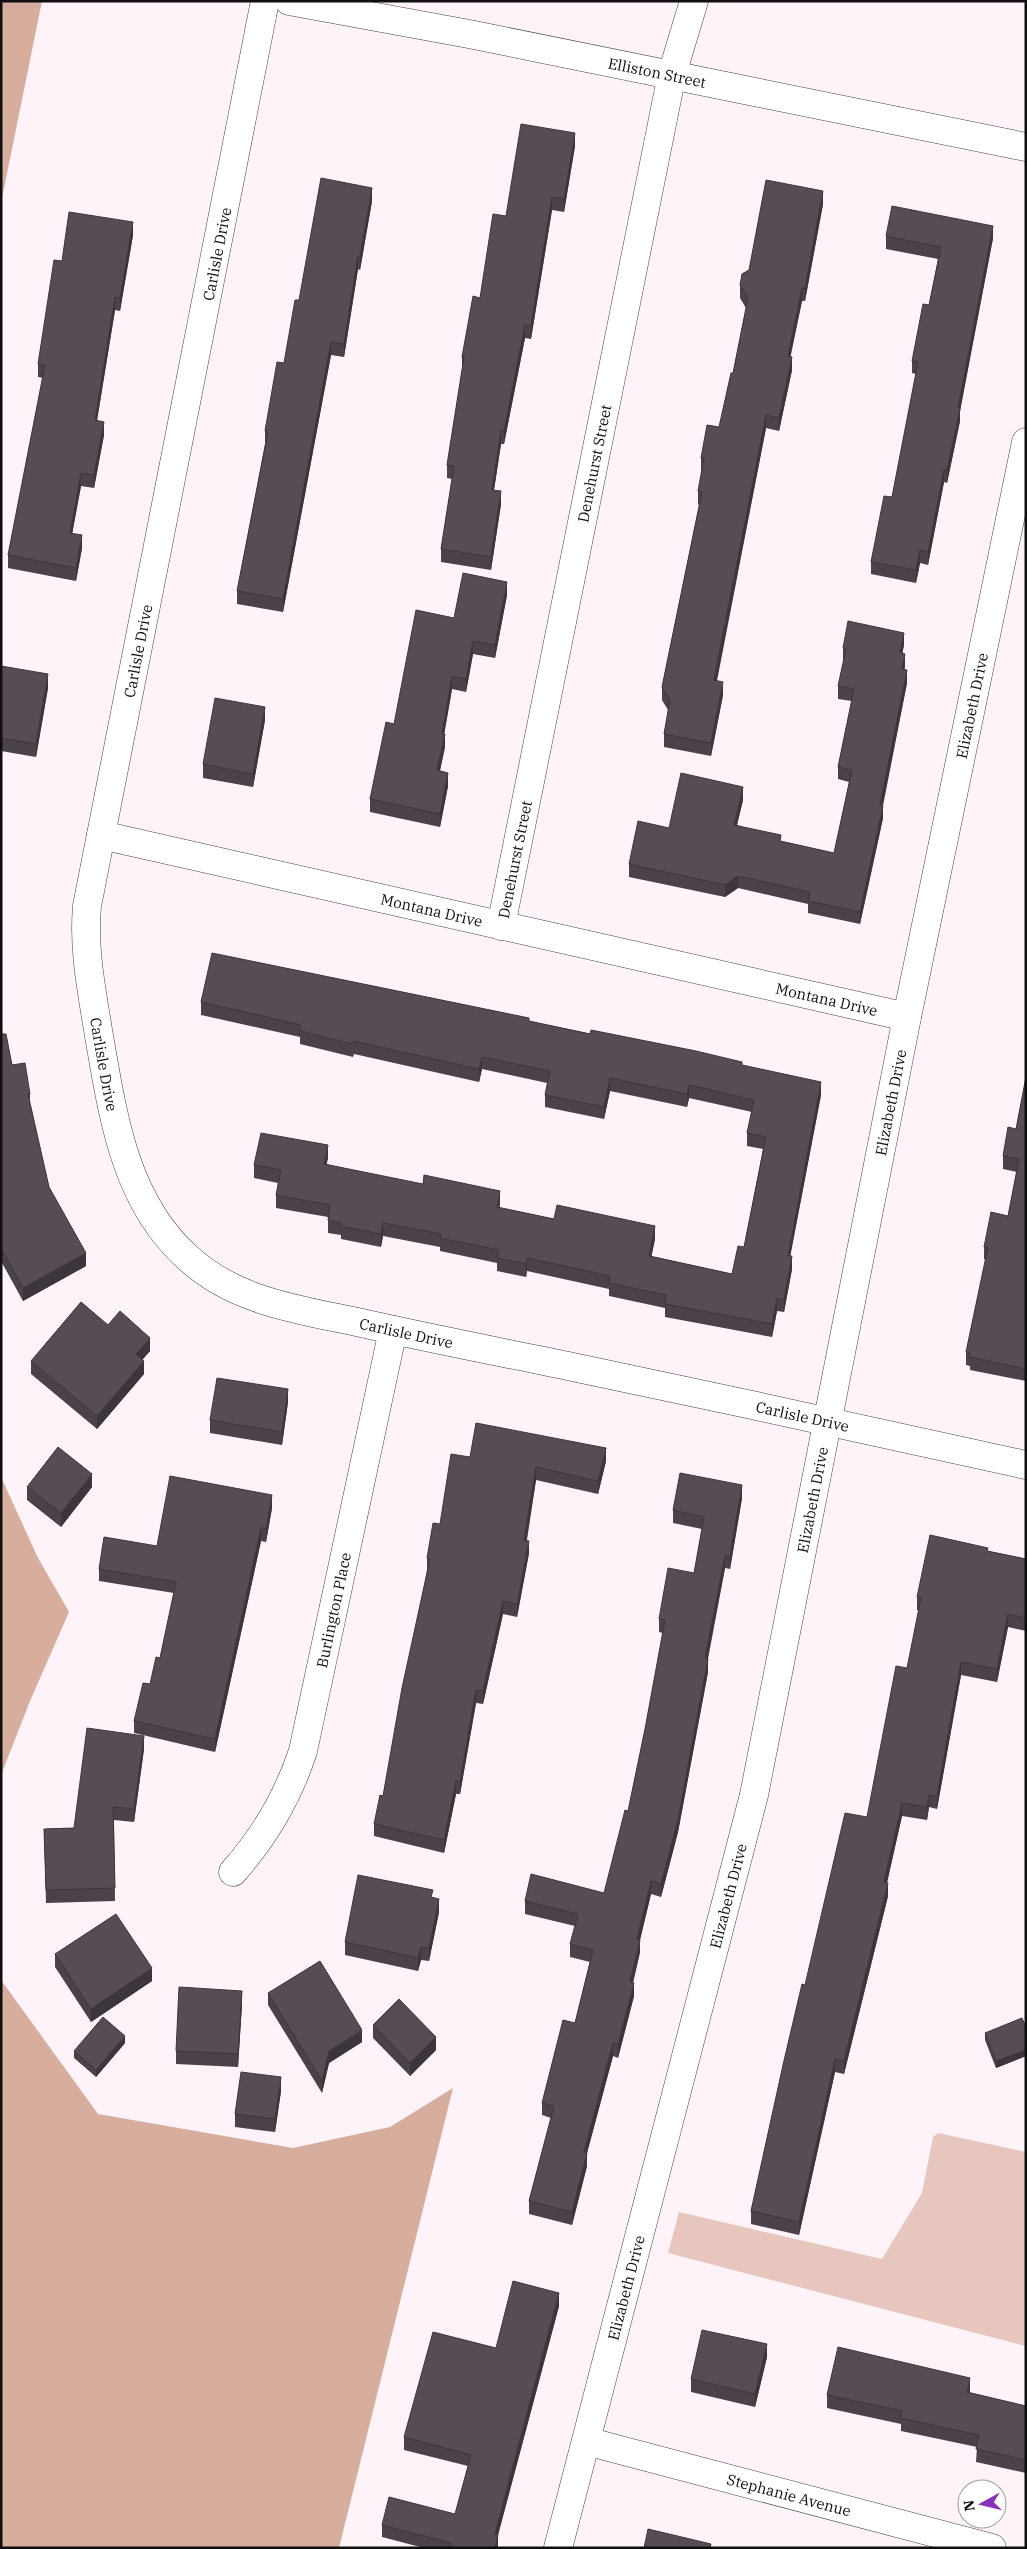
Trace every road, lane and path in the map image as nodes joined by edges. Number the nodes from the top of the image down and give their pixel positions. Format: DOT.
graph roads {
  1 [pos="266,1"];
  2 [pos="289,1"];
  3 [pos="694,1"];
  4 [pos="672,74"];
  5 [pos="1026,147"];
  6 [pos="1026,442"];
  7 [pos="101,835"];
  8 [pos="501,926"];
  9 [pos="907,1017"];
  10 [pos="394,1330"];
  11 [pos="827,1420"];
  12 [pos="1026,1465"];
  13 [pos="234,1872"];
  14 [pos="586,2440"];
  15 [pos="558,2548"];
  16 [pos="992,2548"];
  1 -- 7 [label="street, Carlisle Drive"];
  2 -- 4 [label="street, Elliston Street"];
  3 -- 4 [label="street, Denehurst Street"];
  4 -- 5 [label="street, Elliston Street"];
  4 -- 8 [label="street, Denehurst Street"];
  6 -- 9 [label="street, Elizabeth Drive"];
  7 -- 8 [label="street, Montana Drive"];
  7 -- 10 [label="street, Carlisle Drive"];
  8 -- 9 [label="street, Montana Drive"];
  9 -- 11 [label="street, Elizabeth Drive"];
  10 -- 11 [label="street, Carlisle Drive"];
  10 -- 13 [label="street, Burlington Place"];
  11 -- 12 [label="street, Carlisle Drive"];
  11 -- 14 [label="street, Elizabeth Drive"];
  14 -- 15 [label="street, Elizabeth Drive"];
  14 -- 16 [label="street, Stephanie Avenue"];
}
